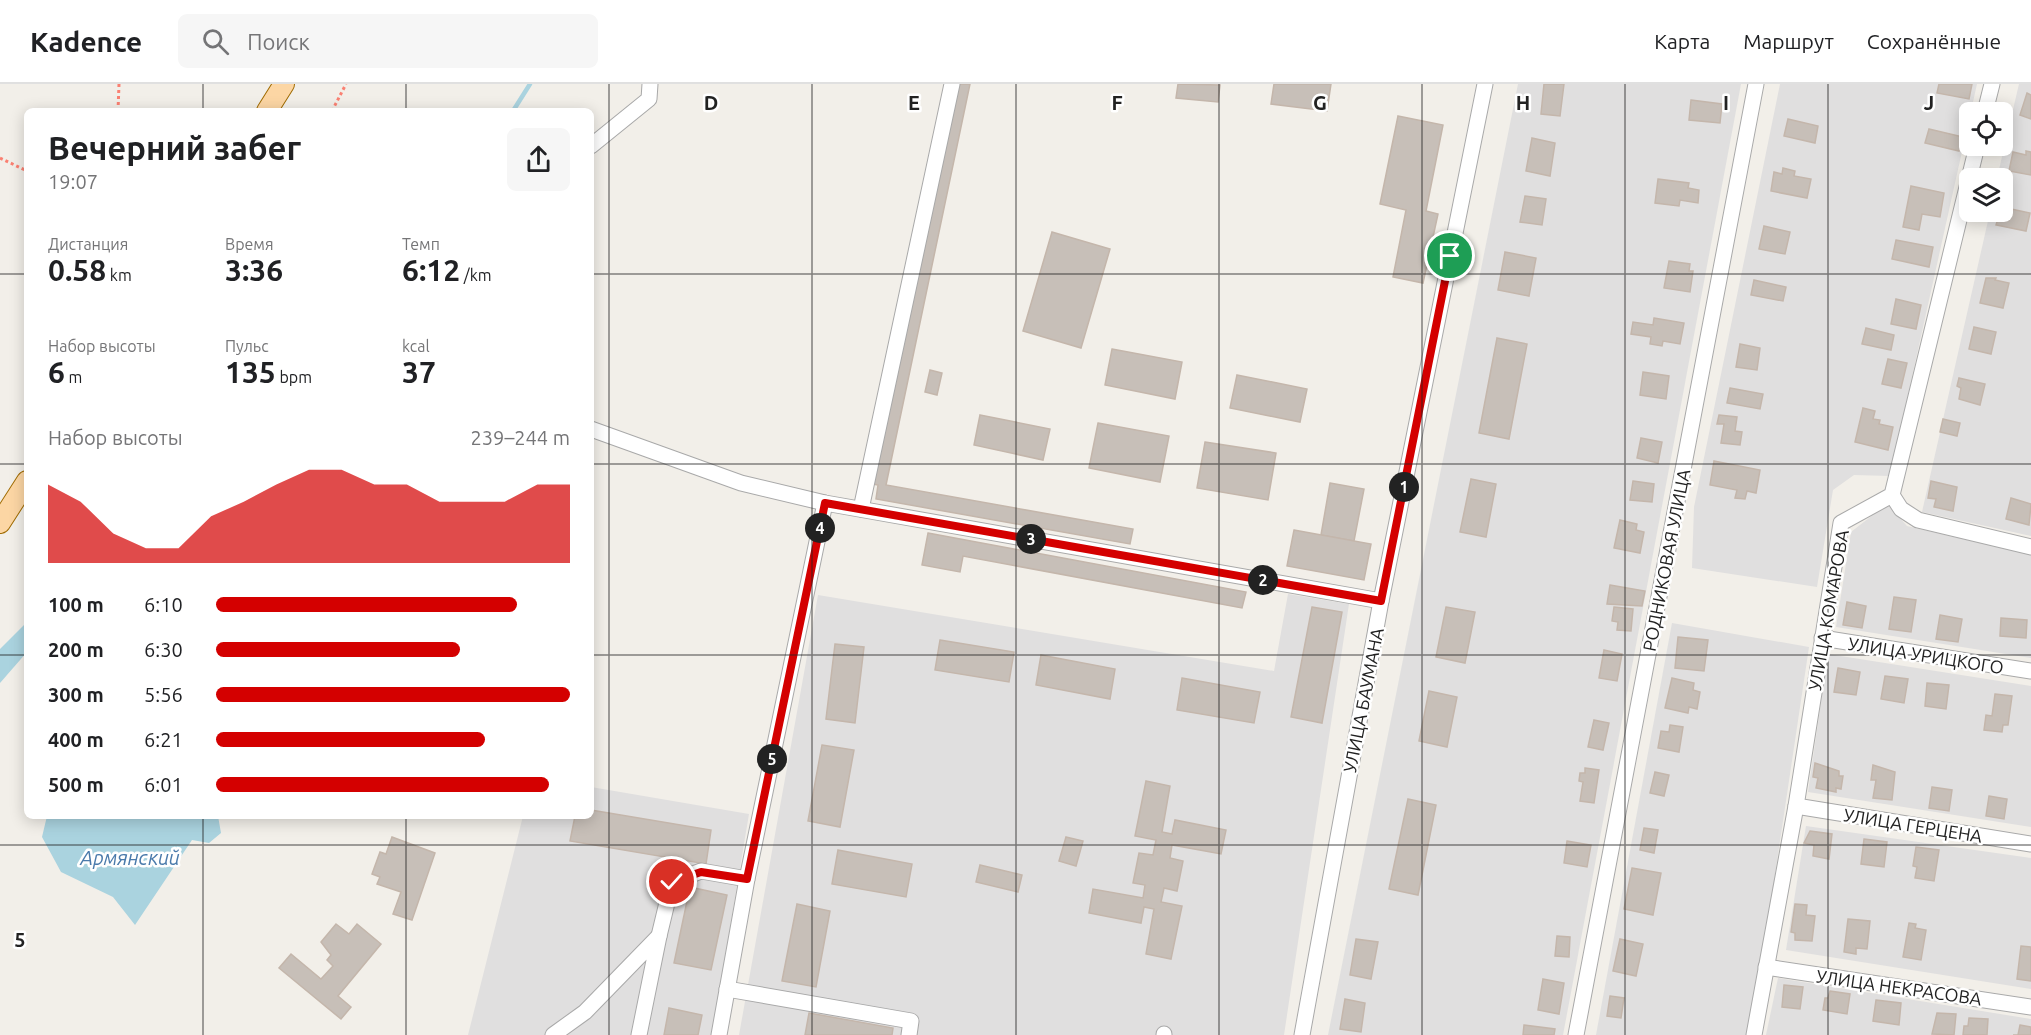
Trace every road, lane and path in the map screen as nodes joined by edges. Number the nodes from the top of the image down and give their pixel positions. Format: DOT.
graph roads {
  1 [pos="119,84"];
  2 [pos="284,84"];
  3 [pos="346,84"];
  4 [pos="650,84"];
  5 [pos="952,84"];
  6 [pos="1485,84"];
  7 [pos="1756,84"];
  8 [pos="1992,84"];
  9 [pos="1988,102"];
  10 [pos="118,108"];
  11 [pos="269,108"];
  12 [pos="334,108"];
  13 [pos="594,144"];
  14 [pos="1975,156"];
  15 [pos="0,158"];
  16 [pos="24,170"];
  17 [pos="594,430"];
  18 [pos="24,486"];
  19 [pos="1892,495"];
  20 [pos="825,503"];
  21 [pos="861,509"];
  22 [pos="0,523"];
  23 [pos="2031,547"];
  24 [pos="1381,601"];
  25 [pos="1822,638"];
  26 [pos="2031,671"];
  27 [pos="1796,806"];
  28 [pos="2031,844"];
  29 [pos="747,879"];
  30 [pos="659,936"];
  31 [pos="1766,967"];
  32 [pos="727,989"];
  33 [pos="2031,1007"];
  34 [pos="553,1035"];
  35 [pos="639,1035"];
  36 [pos="719,1035"];
  37 [pos="909,1035"];
  38 [pos="1302,1035"];
  39 [pos="1576,1035"];
  40 [pos="1754,1035"];
  1 -- 10 [label="path"];
  2 -- 11 [label="main road"];
  3 -- 12 [label="path"];
  4 -- 13 [label="street"];
  5 -- 21 [label="street"];
  6 -- 24 [label="street, УЛИЦА БАУМАНА"];
  7 -- 39 [label="street, РОДНИКОВАЯ УЛИЦА"];
  8 -- 9 [label="street"];
  14 -- 19 [label="street"];
  15 -- 16 [label="path"];
  17 -- 20 [label="street"];
  18 -- 22 [label="main road"];
  19 -- 23 [label="street"];
  19 -- 25 [label="street, УЛИЦА КОМАРОВА"];
  20 -- 21 [label="street"];
  20 -- 29 [label="street"];
  21 -- 24 [label="street"];
  24 -- 38 [label="street, УЛИЦА БАУМАНА"];
  25 -- 26 [label="street, УЛИЦА УРИЦКОГО"];
  25 -- 27 [label="street, УЛИЦА КОМАРОВА"];
  27 -- 28 [label="street, УЛИЦА ГЕРЦЕНА"];
  27 -- 31 [label="street, УЛИЦА КОМАРОВА"];
  29 -- 30 [label="street"];
  29 -- 32 [label="street"];
  30 -- 34 [label="street"];
  30 -- 35 [label="street"];
  31 -- 33 [label="street, УЛИЦА НЕКРАСОВА"];
  31 -- 40 [label="street, УЛИЦА КОМАРОВА"];
  32 -- 36 [label="street"];
  32 -- 37 [label="street"];
}
